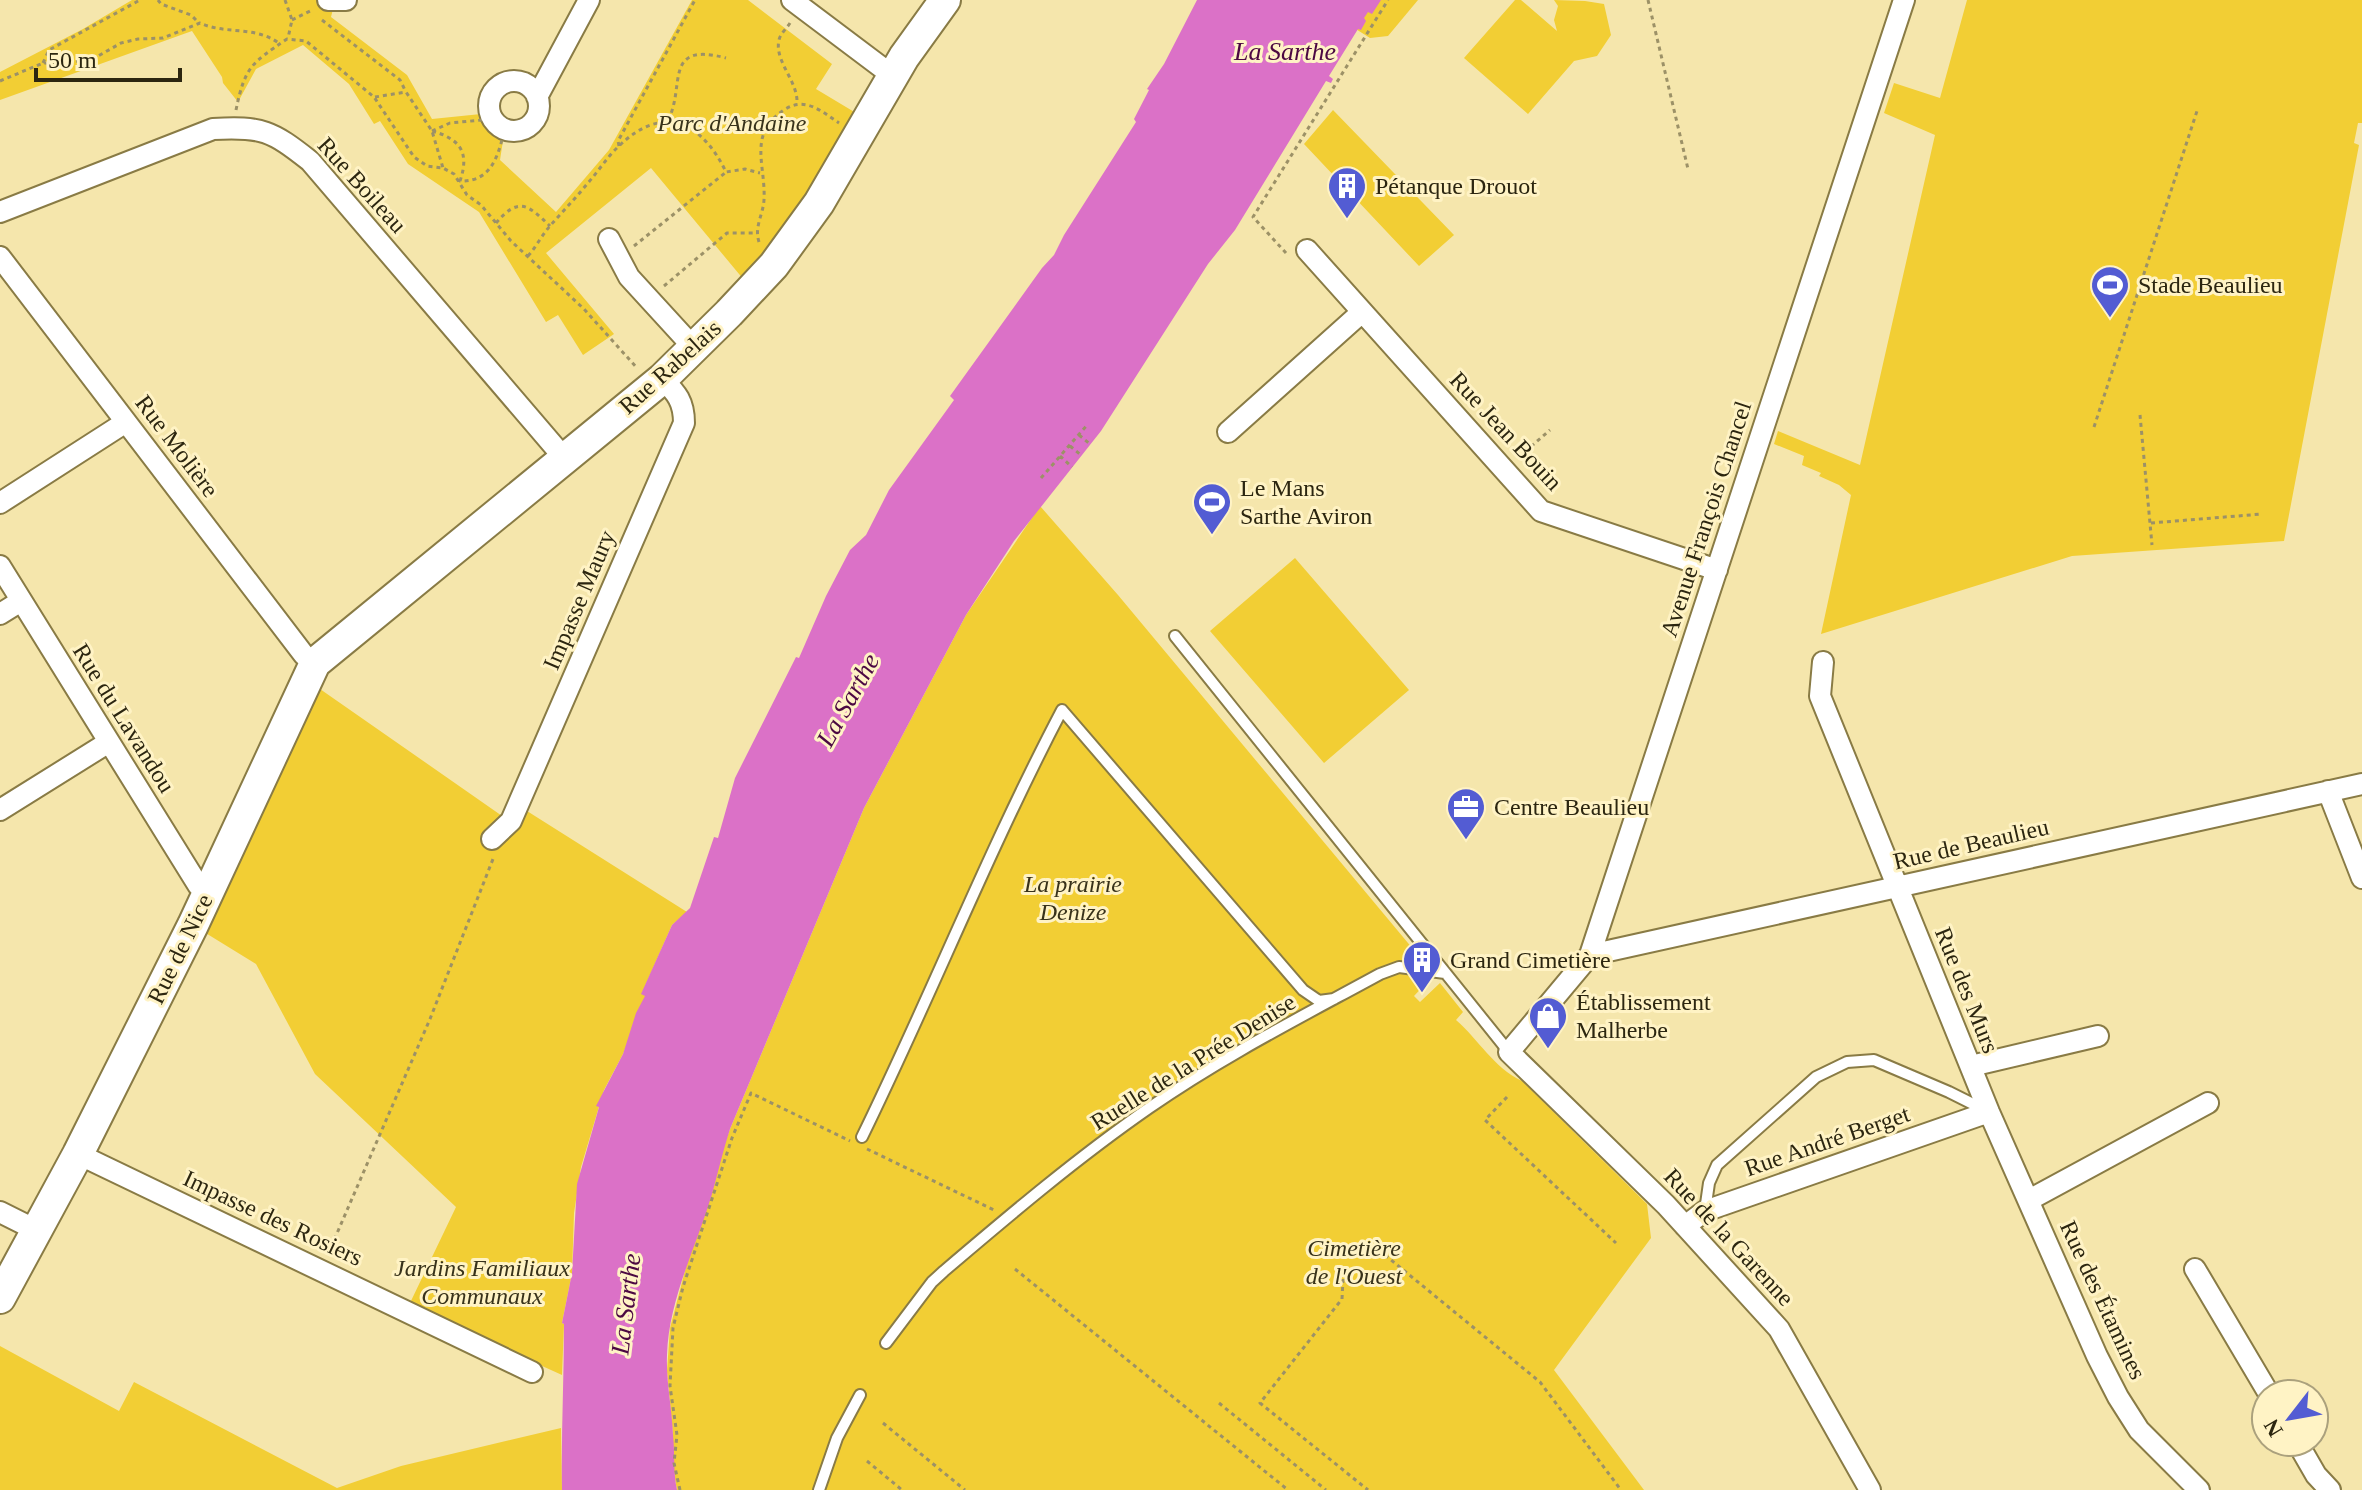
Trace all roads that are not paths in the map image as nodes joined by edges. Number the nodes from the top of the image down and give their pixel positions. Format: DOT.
graph roads {
  1 [pos="328,0"];
  2 [pos="346,0"];
  3 [pos="589,0"];
  4 [pos="945,0"];
  5 [pos="1904,0"];
  6 [pos="797,4"];
  7 [pos="893,76"];
  8 [pos="537,97"];
  9 [pos="0,212"];
  10 [pos="609,239"];
  11 [pos="1307,250"];
  12 [pos="2,264"];
  13 [pos="1362,312"];
  14 [pos="694,348"];
  15 [pos="657,382"];
  16 [pos="126,422"];
  17 [pos="1228,432"];
  18 [pos="565,459"];
  19 [pos="0,503"];
  20 [pos="0,566"];
  21 [pos="1717,570"];
  22 [pos="21,601"];
  23 [pos="0,614"];
  24 [pos="1175,636"];
  25 [pos="1823,662"];
  26 [pos="315,663"];
  27 [pos="109,742"];
  28 [pos="2362,784"];
  29 [pos="2328,791"];
  30 [pos="0,810"];
  31 [pos="492,839"];
  32 [pos="2362,878"];
  33 [pos="1898,887"];
  34 [pos="207,894"];
  35 [pos="1590,955"];
  36 [pos="1445,973"];
  37 [pos="1334,999"];
  38 [pos="2098,1036"];
  39 [pos="1509,1052"];
  40 [pos="1971,1066"];
  41 [pos="2208,1103"];
  42 [pos="1989,1112"];
  43 [pos="859,1142"];
  44 [pos="78,1154"];
  45 [pos="2029,1200"];
  46 [pos="1705,1211"];
  47 [pos="0,1212"];
  48 [pos="1685,1226"];
  49 [pos="36,1230"];
  50 [pos="2195,1269"];
  51 [pos="0,1298"];
  52 [pos="886,1343"];
  53 [pos="532,1372"];
  54 [pos="2260,1378"];
  55 [pos="860,1395"];
  56 [pos="2306,1458"];
  57 [pos="819,1490"];
  58 [pos="1870,1490"];
  59 [pos="2199,1490"];
  60 [pos="2330,1490"];
  1 -- 2 [label="street"];
  3 -- 8 [label="street"];
  4 -- 7 [label="street, Rue Rabelais"];
  5 -- 21 [label="street, Avenue François Chancel"];
  6 -- 7 [label="street"];
  7 -- 14 [label="street, Rue Rabelais"];
  8 -- 8 [label="street"];
  9 -- 18 [label="street, Rue Boileau"];
  10 -- 14 [label="street"];
  11 -- 13 [label="street, Rue Jean Bouin"];
  12 -- 16 [label="street, Rue Molière"];
  13 -- 17 [label="street"];
  13 -- 21 [label="street, Rue Jean Bouin"];
  14 -- 15 [label="street, Rue Rabelais"];
  15 -- 18 [label="street, Rue Rabelais"];
  15 -- 31 [label="street, Impasse Maury"];
  16 -- 19 [label="street"];
  16 -- 26 [label="street, Rue Molière"];
  18 -- 26 [label="street, Rue Rabelais"];
  20 -- 22 [label="street, Rue du Lavandou"];
  21 -- 35 [label="street, Avenue François Chancel"];
  22 -- 23 [label="street"];
  22 -- 27 [label="street, Rue du Lavandou"];
  24 -- 36 [label="lane"];
  25 -- 33 [label="street, Rue des Murs"];
  26 -- 34 [label="street, Rue de Nice"];
  27 -- 30 [label="street"];
  27 -- 34 [label="street, Rue du Lavandou"];
  28 -- 29 [label="street, Rue de Beaulieu"];
  29 -- 32 [label="street"];
  29 -- 33 [label="street, Rue de Beaulieu"];
  33 -- 35 [label="street, Rue de Beaulieu"];
  33 -- 40 [label="street, Rue des Murs"];
  34 -- 44 [label="street, Rue de Nice"];
  35 -- 39 [label="street, Avenue François Chancel"];
  36 -- 37 [label="lane, Ruelle de la Prée Denise"];
  36 -- 39 [label="lane"];
  37 -- 43 [label="lane"];
  37 -- 52 [label="lane, Ruelle de la Prée Denise"];
  38 -- 40 [label="street"];
  39 -- 48 [label="street, Rue de la Garenne"];
  40 -- 42 [label="street, Rue des Murs"];
  41 -- 45 [label="street"];
  42 -- 45 [label="street, Rue des Étamines"];
  42 -- 46 [label="street, Rue André Berget"];
  42 -- 46 [label="lane"];
  44 -- 49 [label="street, Rue de Nice"];
  44 -- 53 [label="street, Impasse des Rosiers"];
  45 -- 59 [label="street, Rue des Étamines"];
  46 -- 48 [label="street, Rue André Berget"];
  47 -- 49 [label="street"];
  48 -- 58 [label="street, Rue de la Garenne"];
  49 -- 51 [label="street, Rue de Nice"];
  50 -- 54 [label="street"];
  55 -- 57 [label="lane"];
  56 -- 60 [label="street"];
}
